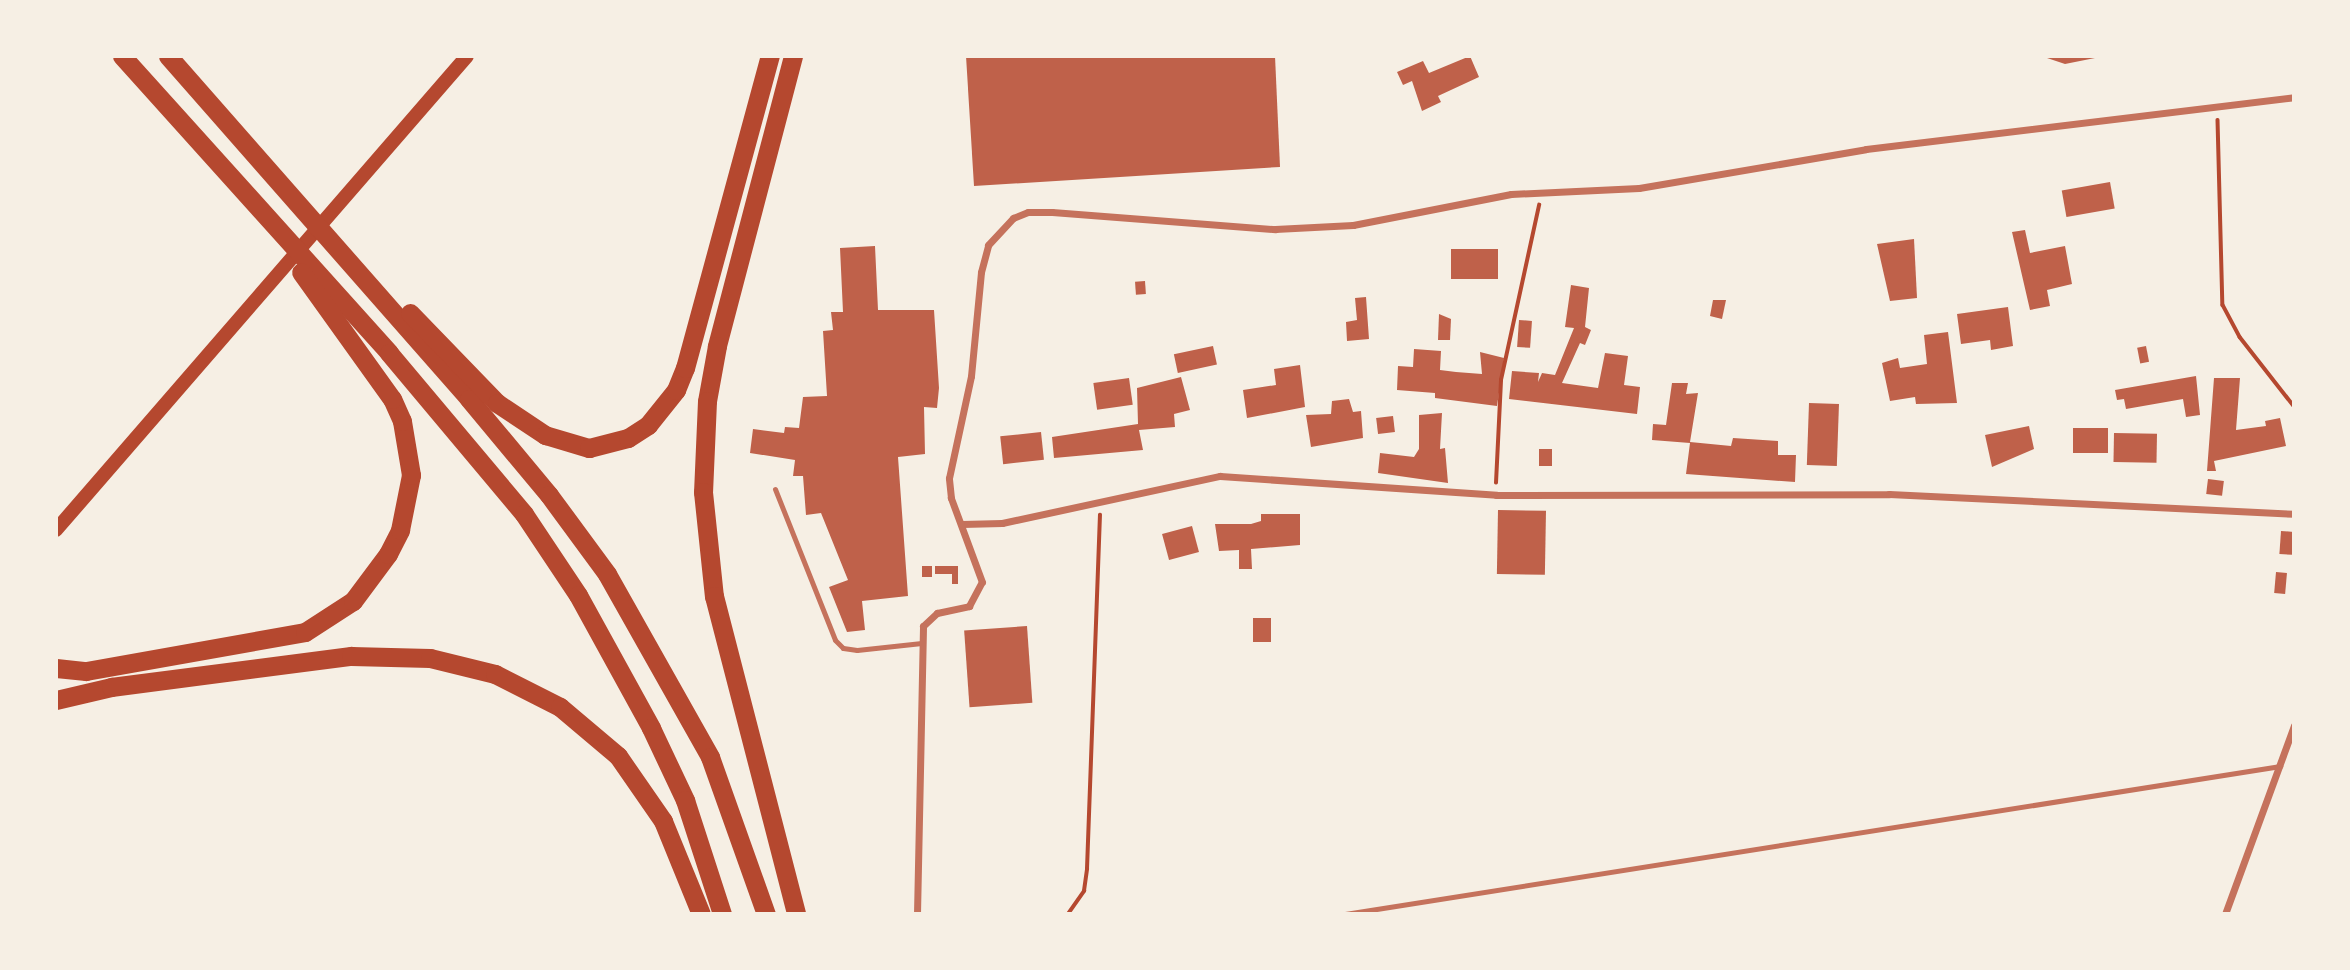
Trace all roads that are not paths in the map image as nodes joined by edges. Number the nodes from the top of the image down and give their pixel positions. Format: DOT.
graph roads {
  1 [pos="122,56"];
  2 [pos="168,56"];
  3 [pos="467,56"];
  4 [pos="770,56"];
  5 [pos="793,56"];
  6 [pos="2294,97"];
  7 [pos="297,204"];
  8 [pos="254,205"];
  9 [pos="775,489"];
  10 [pos="2294,513"];
  11 [pos="962,524"];
  12 [pos="56,530"];
  13 [pos="922,643"];
  14 [pos="56,668"];
  15 [pos="56,700"];
  16 [pos="2294,725"];
  17 [pos="2280,766"];
  18 [pos="701,914"];
  19 [pos="722,914"];
  20 [pos="766,914"];
  21 [pos="796,914"];
  22 [pos="917,914"];
  23 [pos="1345,914"];
  24 [pos="2225,914"];
  1 -- 8 [label="highway"];
  2 -- 7 [label="highway"];
  3 -- 12 [label="main road"];
  4 -- 7 [label="highway"];
  5 -- 21 [label="highway"];
  6 -- 11 [label="street"];
  7 -- 20 [label="highway"];
  8 -- 14 [label="highway"];
  8 -- 19 [label="highway"];
  9 -- 13 [label="lane"];
  10 -- 11 [label="street"];
  11 -- 13 [label="street"];
  13 -- 22 [label="street"];
  15 -- 18 [label="highway"];
  16 -- 17 [label="street"];
  17 -- 23 [label="lane"];
  17 -- 24 [label="street"];
}
